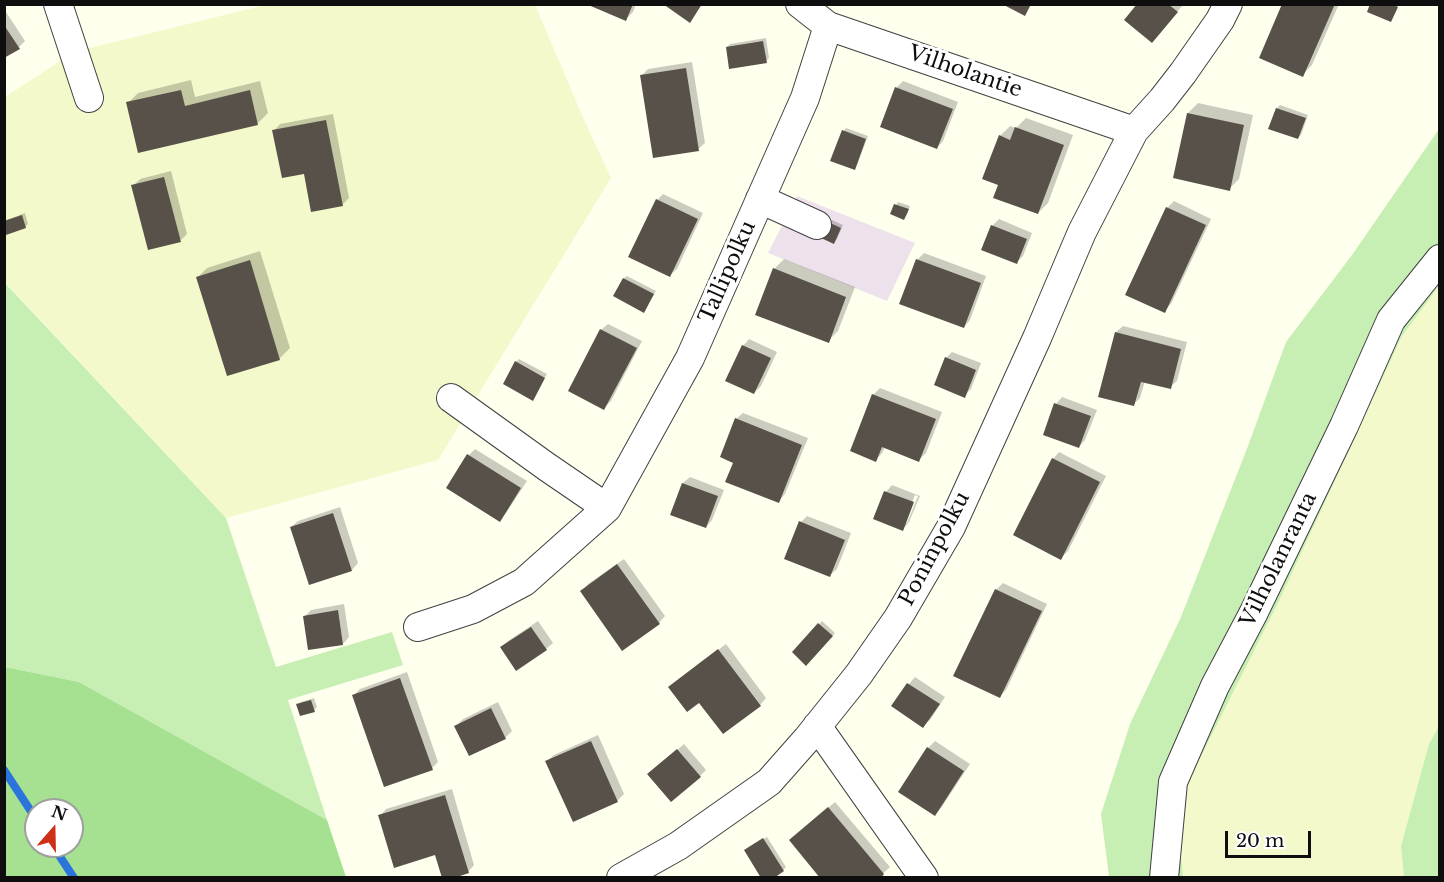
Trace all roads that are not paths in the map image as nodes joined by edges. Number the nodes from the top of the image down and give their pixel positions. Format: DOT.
graph roads {
  1 [pos="58,4"];
  2 [pos="800,4"];
  3 [pos="1228,4"];
  4 [pos="828,26"];
  5 [pos="89,98"];
  6 [pos="1134,131"];
  7 [pos="760,200"];
  8 [pos="817,225"];
  9 [pos="1440,259"];
  10 [pos="451,398"];
  11 [pos="607,508"];
  12 [pos="418,627"];
  13 [pos="817,726"];
  14 [pos="621,878"];
  15 [pos="924,878"];
  16 [pos="1164,878"];
  1 -- 5 [label="street"];
  2 -- 4 [label="street, Vilholantie"];
  3 -- 6 [label="street, Poninpolku"];
  4 -- 6 [label="street, Vilholantie"];
  4 -- 7 [label="street, Tallipolku"];
  6 -- 13 [label="street, Poninpolku"];
  7 -- 8 [label="street"];
  7 -- 11 [label="street, Tallipolku"];
  9 -- 16 [label="street, Vilholanranta"];
  10 -- 11 [label="street"];
  11 -- 12 [label="street, Tallipolku"];
  13 -- 14 [label="street, Poninpolku"];
  13 -- 15 [label="street"];
}
